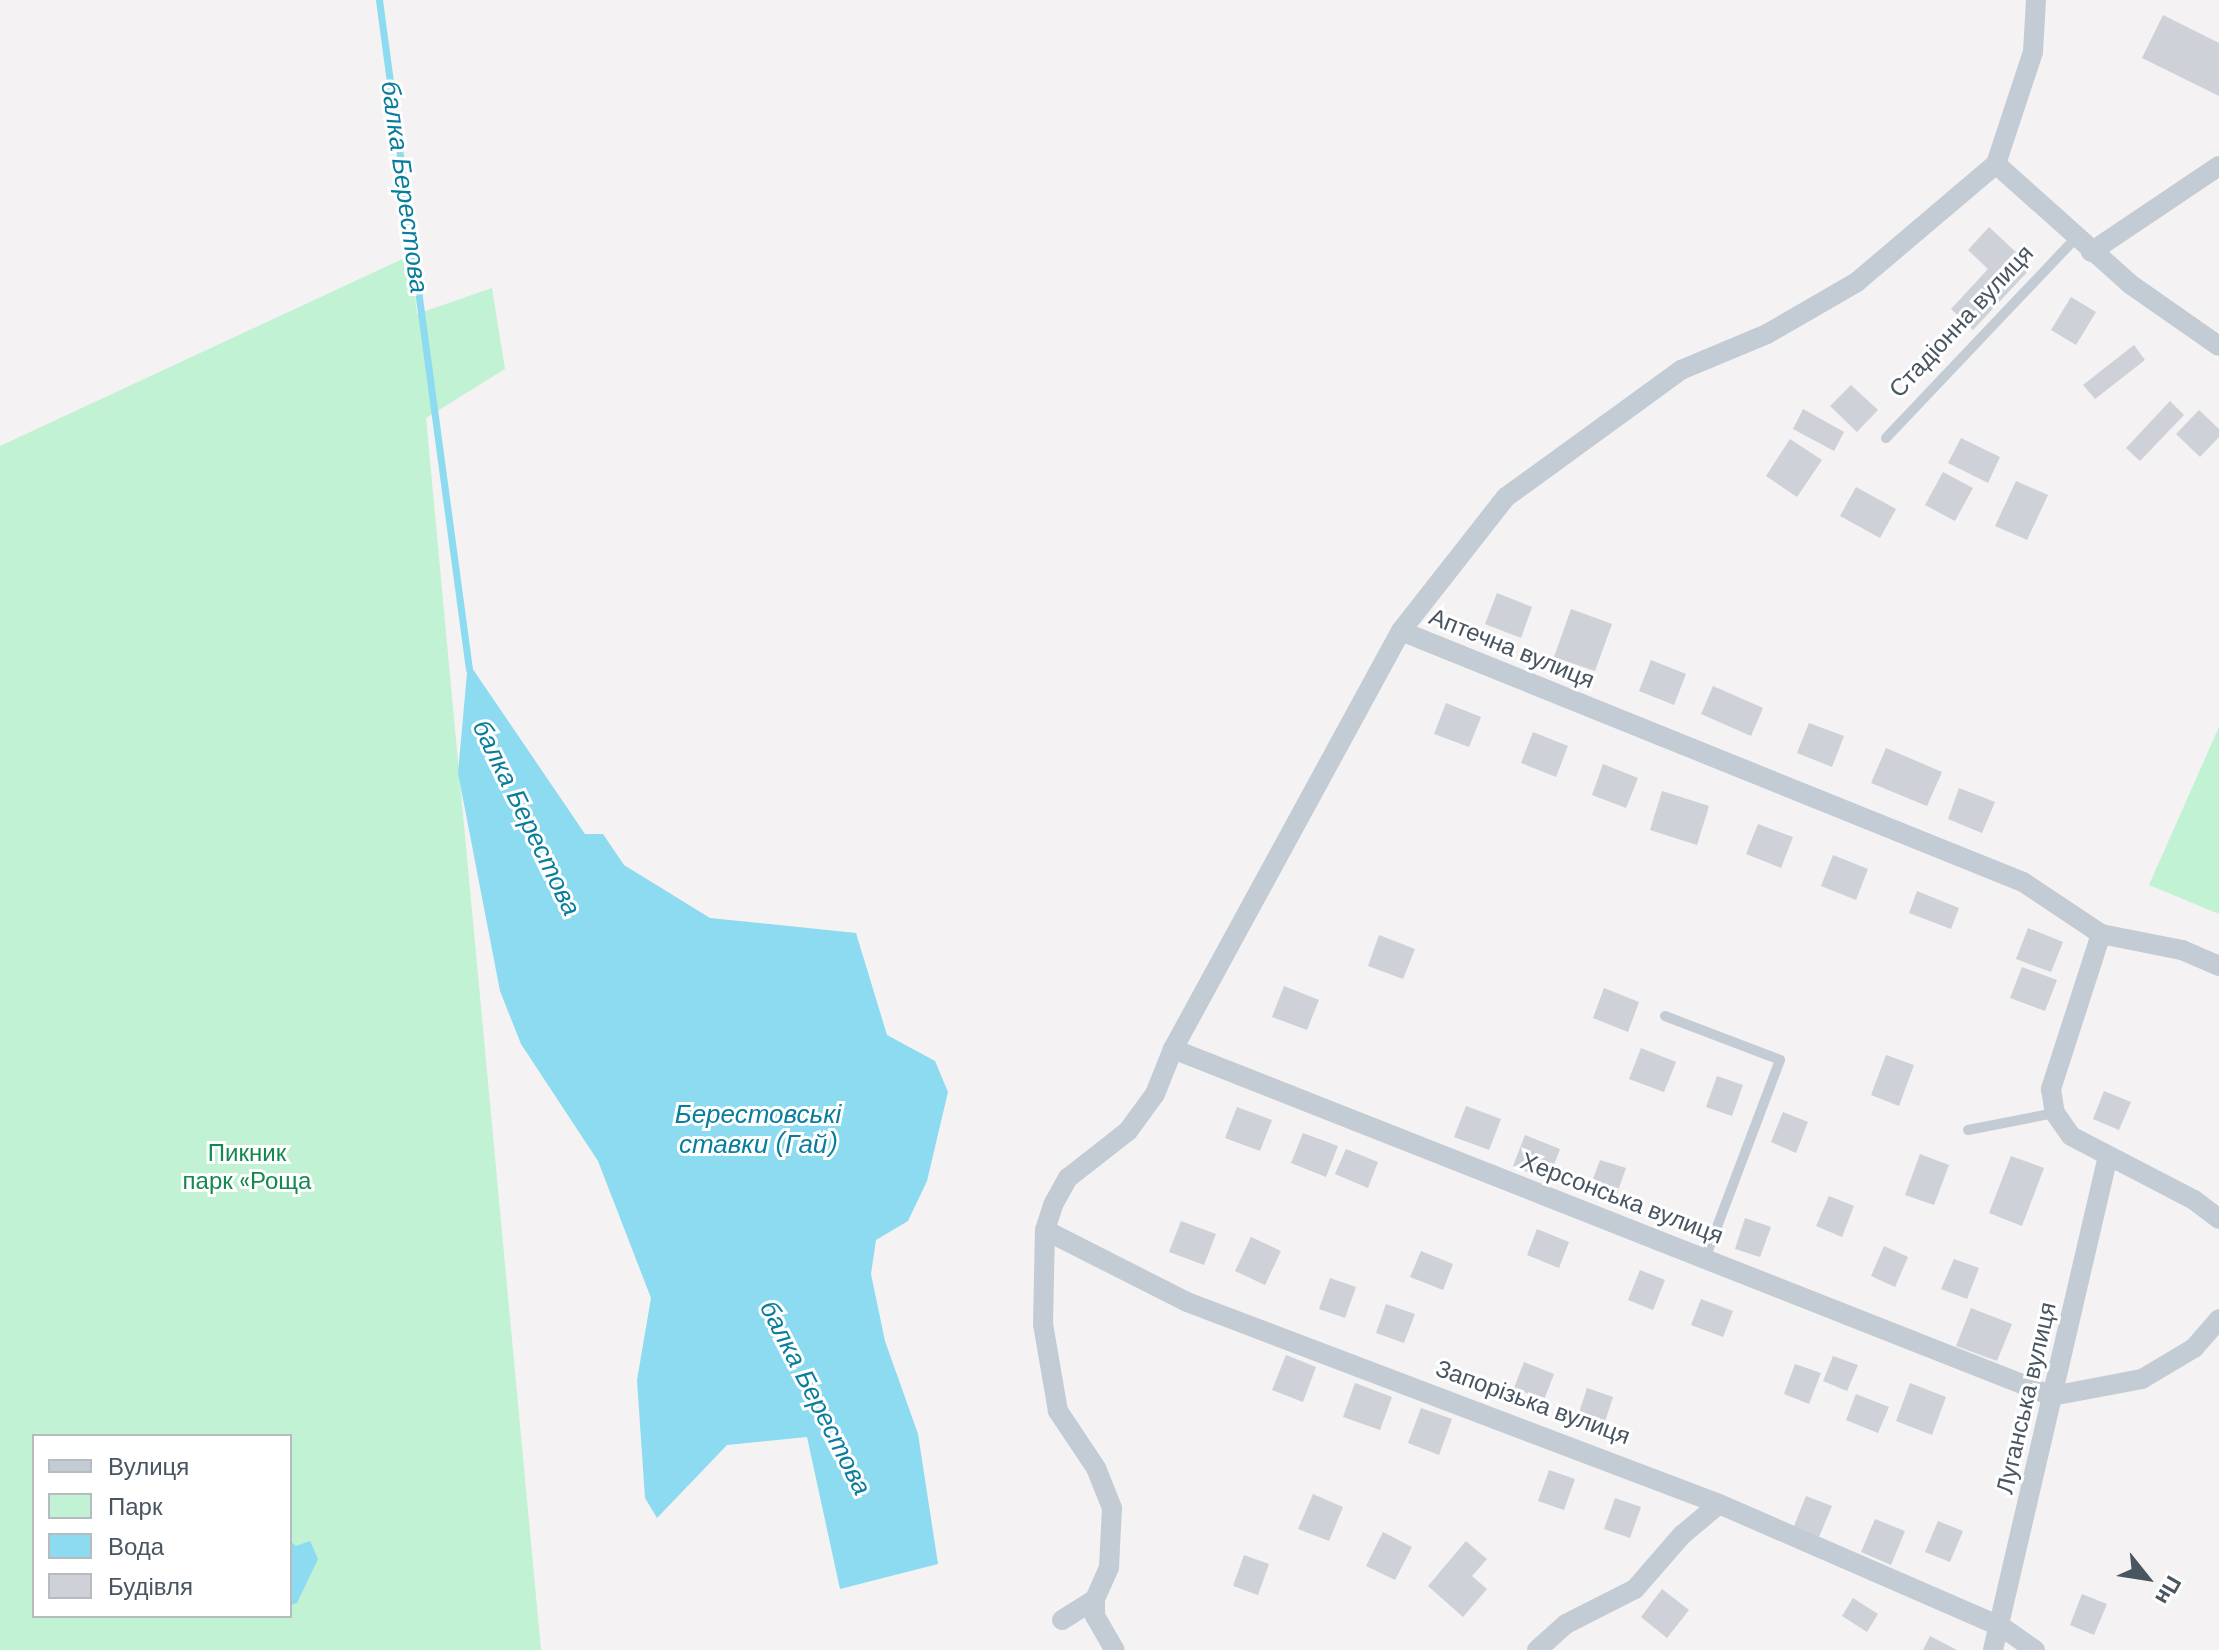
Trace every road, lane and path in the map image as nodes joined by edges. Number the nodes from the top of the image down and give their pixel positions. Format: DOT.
graph roads {
  1 [pos="2036,0"];
  2 [pos="1996,164"];
  3 [pos="2219,166"];
  4 [pos="2083,246"];
  5 [pos="2219,346"];
  6 [pos="1886,438"];
  7 [pos="1401,631"];
  8 [pos="2101,934"];
  9 [pos="2219,966"];
  10 [pos="1665,1016"];
  11 [pos="1173,1049"];
  12 [pos="2055,1113"];
  13 [pos="1968,1130"];
  14 [pos="2108,1156"];
  15 [pos="2219,1219"];
  16 [pos="1045,1230"];
  17 [pos="1705,1259"];
  18 [pos="2219,1319"];
  19 [pos="2052,1396"];
  20 [pos="1719,1504"];
  21 [pos="1095,1599"];
  22 [pos="1062,1620"];
  23 [pos="2002,1627"];
  24 [pos="1115,1650"];
  25 [pos="1537,1650"];
  26 [pos="1993,1650"];
  27 [pos="2035,1650"];
  1 -- 2 [label="street"];
  2 -- 4 [label="street"];
  2 -- 7 [label="street, Аптечна вулиця"];
  3 -- 4 [label="street"];
  4 -- 5 [label="street"];
  4 -- 6 [label="lane, Стадіонна вулиця"];
  7 -- 8 [label="street, Аптечна вулиця"];
  7 -- 11 [label="street"];
  8 -- 9 [label="street, Аптечна вулиця"];
  8 -- 12 [label="street"];
  10 -- 17 [label="lane"];
  11 -- 16 [label="street"];
  11 -- 17 [label="street, Херсонська вулиця"];
  12 -- 13 [label="lane"];
  12 -- 14 [label="street"];
  14 -- 15 [label="street"];
  14 -- 19 [label="street, Луганська вулиця"];
  16 -- 20 [label="street, Запорізька вулиця"];
  16 -- 21 [label="street"];
  17 -- 19 [label="street, Херсонська вулиця"];
  18 -- 19 [label="street"];
  19 -- 23 [label="street, Луганська вулиця"];
  20 -- 23 [label="street, Запорізька вулиця"];
  20 -- 25 [label="street"];
  21 -- 22 [label="street"];
  21 -- 24 [label="street"];
  23 -- 26 [label="street, Луганська вулиця"];
  23 -- 27 [label="street, Запорізька вулиця"];
}
